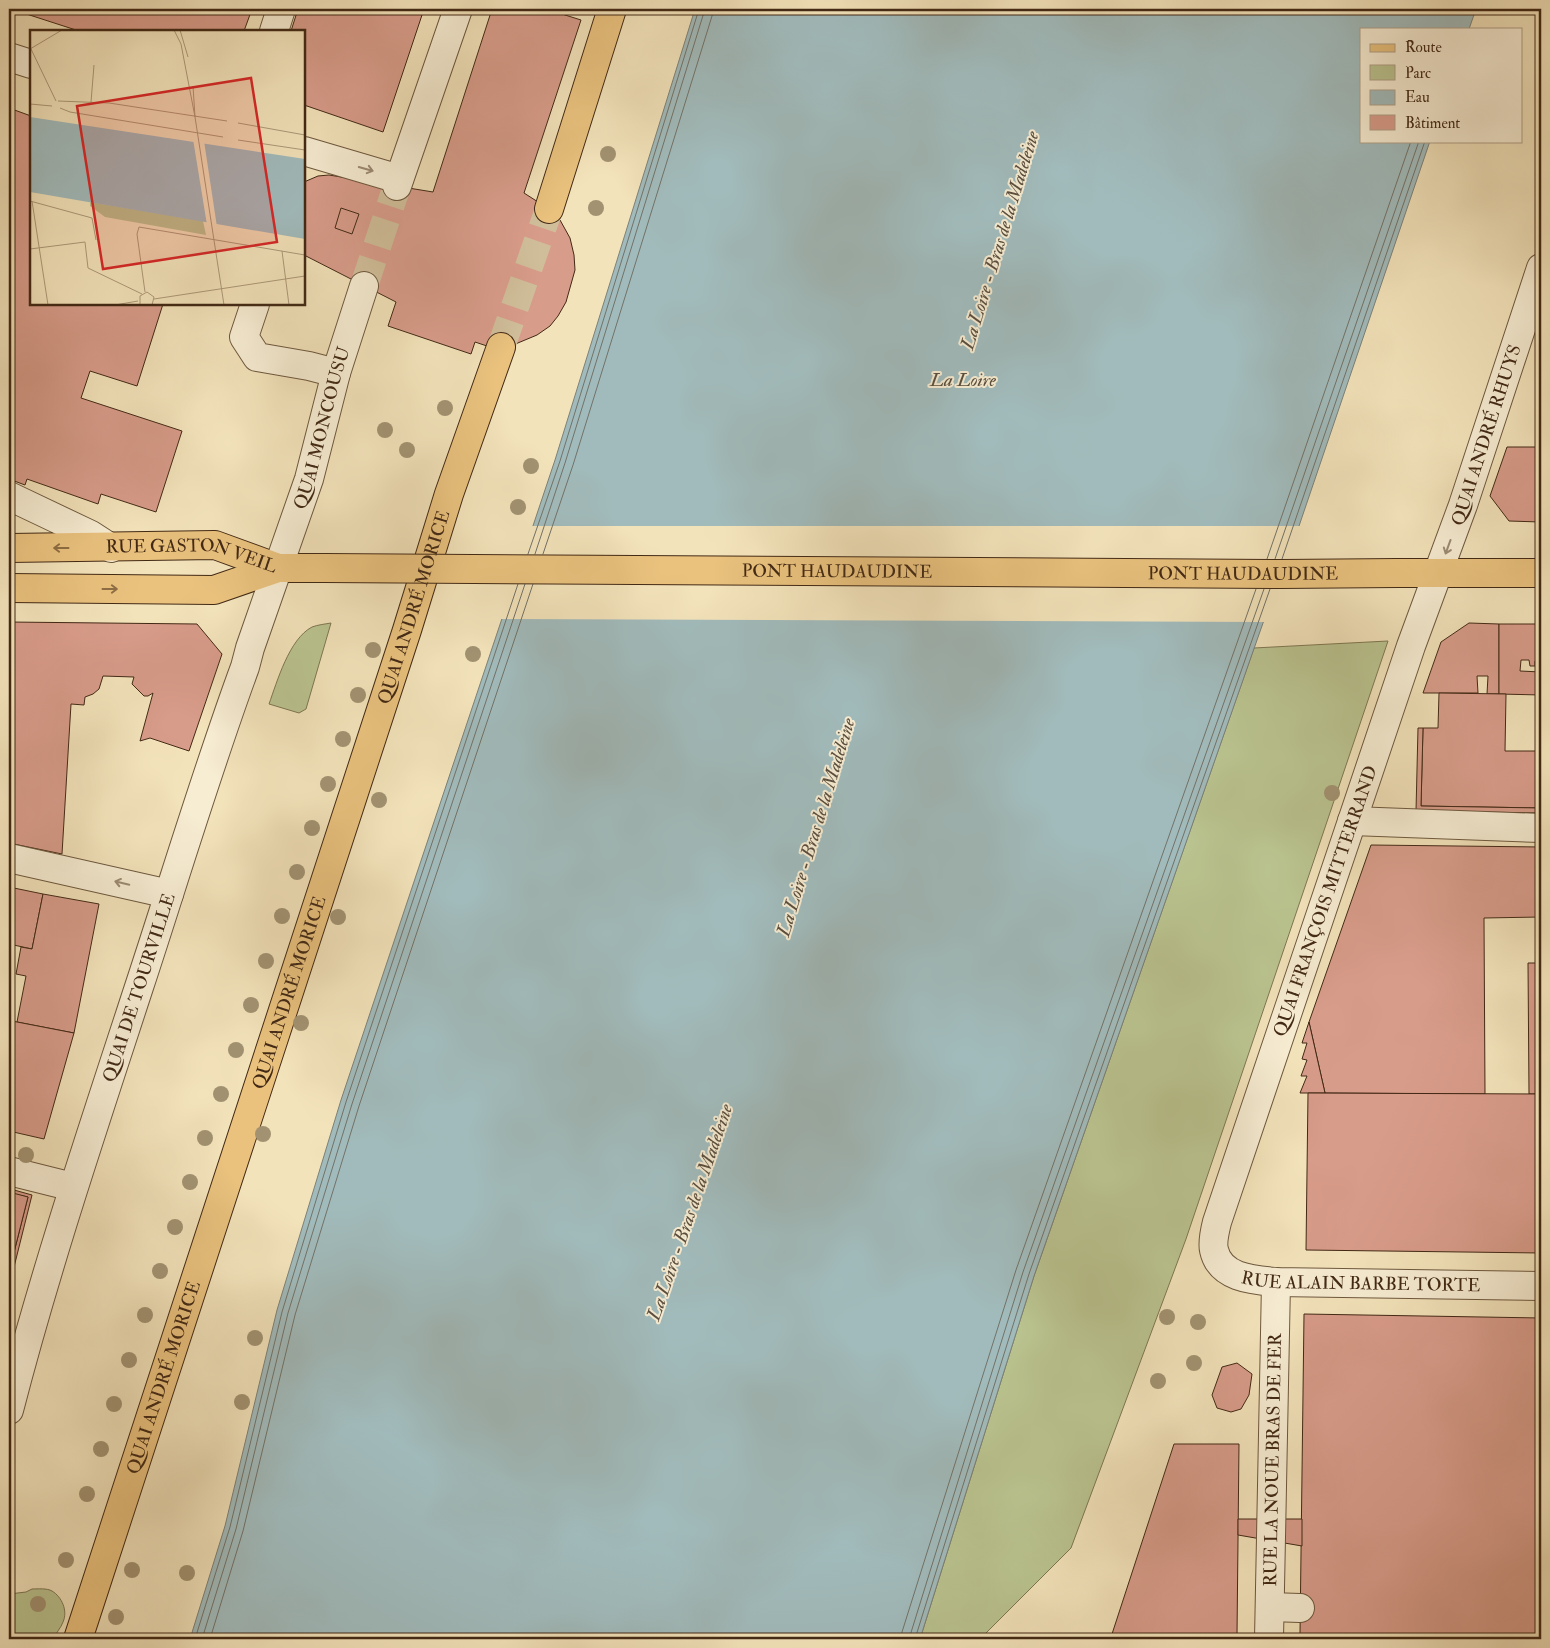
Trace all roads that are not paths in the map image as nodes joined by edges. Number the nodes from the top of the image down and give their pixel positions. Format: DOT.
graph roads {
  1 [pos="281,9"];
  2 [pos="458,9"];
  3 [pos="612,9"];
  4 [pos="274,30"];
  5 [pos="9,57"];
  6 [pos="30,64"];
  7 [pos="305,151"];
  8 [pos="549,209"];
  9 [pos="1541,268"];
  10 [pos="364,286"];
  11 [pos="255,305"];
  12 [pos="501,347"];
  13 [pos="336,373"];
  14 [pos="9,496"];
  15 [pos="9,548"];
  16 [pos="112,548"];
  17 [pos="278,568"];
  18 [pos="1439,573"];
  19 [pos="1541,573"];
  20 [pos="9,588"];
  21 [pos="1352,821"];
  22 [pos="1541,828"];
  23 [pos="9,858"];
  24 [pos="169,894"];
  25 [pos="9,1171"];
  26 [pos="73,1187"];
  27 [pos="1215,1231"];
  28 [pos="1276,1282"];
  29 [pos="1541,1286"];
  30 [pos="9,1410"];
  31 [pos="1270,1607"];
  32 [pos="1300,1608"];
  33 [pos="78,1639"];
  34 [pos="1269,1639"];
  1 -- 4 [label="street"];
  7 -- 2 [label="street, one-way"];
  3 -- 8 [label="main road"];
  5 -- 6 [label="street"];
  9 -- 18 [label="street, QUAI ANDRÉ RHUYS, one-way"];
  10 -- 13 [label="street, QUAI MONCOUSU"];
  11 -- 13 [label="street"];
  12 -- 33 [label="main road, QUAI ANDRÉ MORICE"];
  13 -- 17 [label="street, QUAI MONCOUSU"];
  14 -- 16 [label="street"];
  16 -- 15 [label="main road, RUE GASTON VEIL, one-way"];
  16 -- 17 [label="main road, RUE GASTON VEIL"];
  17 -- 18 [label="main road, PONT HAUDAUDINE, bridge"];
  20 -- 17 [label="main road, RUE GASTON VEIL, one-way"];
  17 -- 24 [label="street, QUAI DE TOURVILLE"];
  18 -- 19 [label="main road, PONT HAUDAUDINE"];
  18 -- 21 [label="street, QUAI FRANÇOIS MITTERRAND"];
  21 -- 22 [label="street"];
  21 -- 27 [label="street, QUAI FRANÇOIS MITTERRAND"];
  24 -- 23 [label="street, one-way"];
  24 -- 26 [label="street, QUAI DE TOURVILLE"];
  25 -- 26 [label="street"];
  26 -- 30 [label="street, QUAI DE TOURVILLE"];
  27 -- 28 [label="street, RUE ALAIN BARBE TORTE"];
  28 -- 29 [label="street, RUE ALAIN BARBE TORTE"];
  28 -- 31 [label="street, RUE LA NOUE BRAS DE FER"];
  31 -- 32 [label="street"];
  31 -- 34 [label="street, RUE LA NOUE BRAS DE FER"];
}
